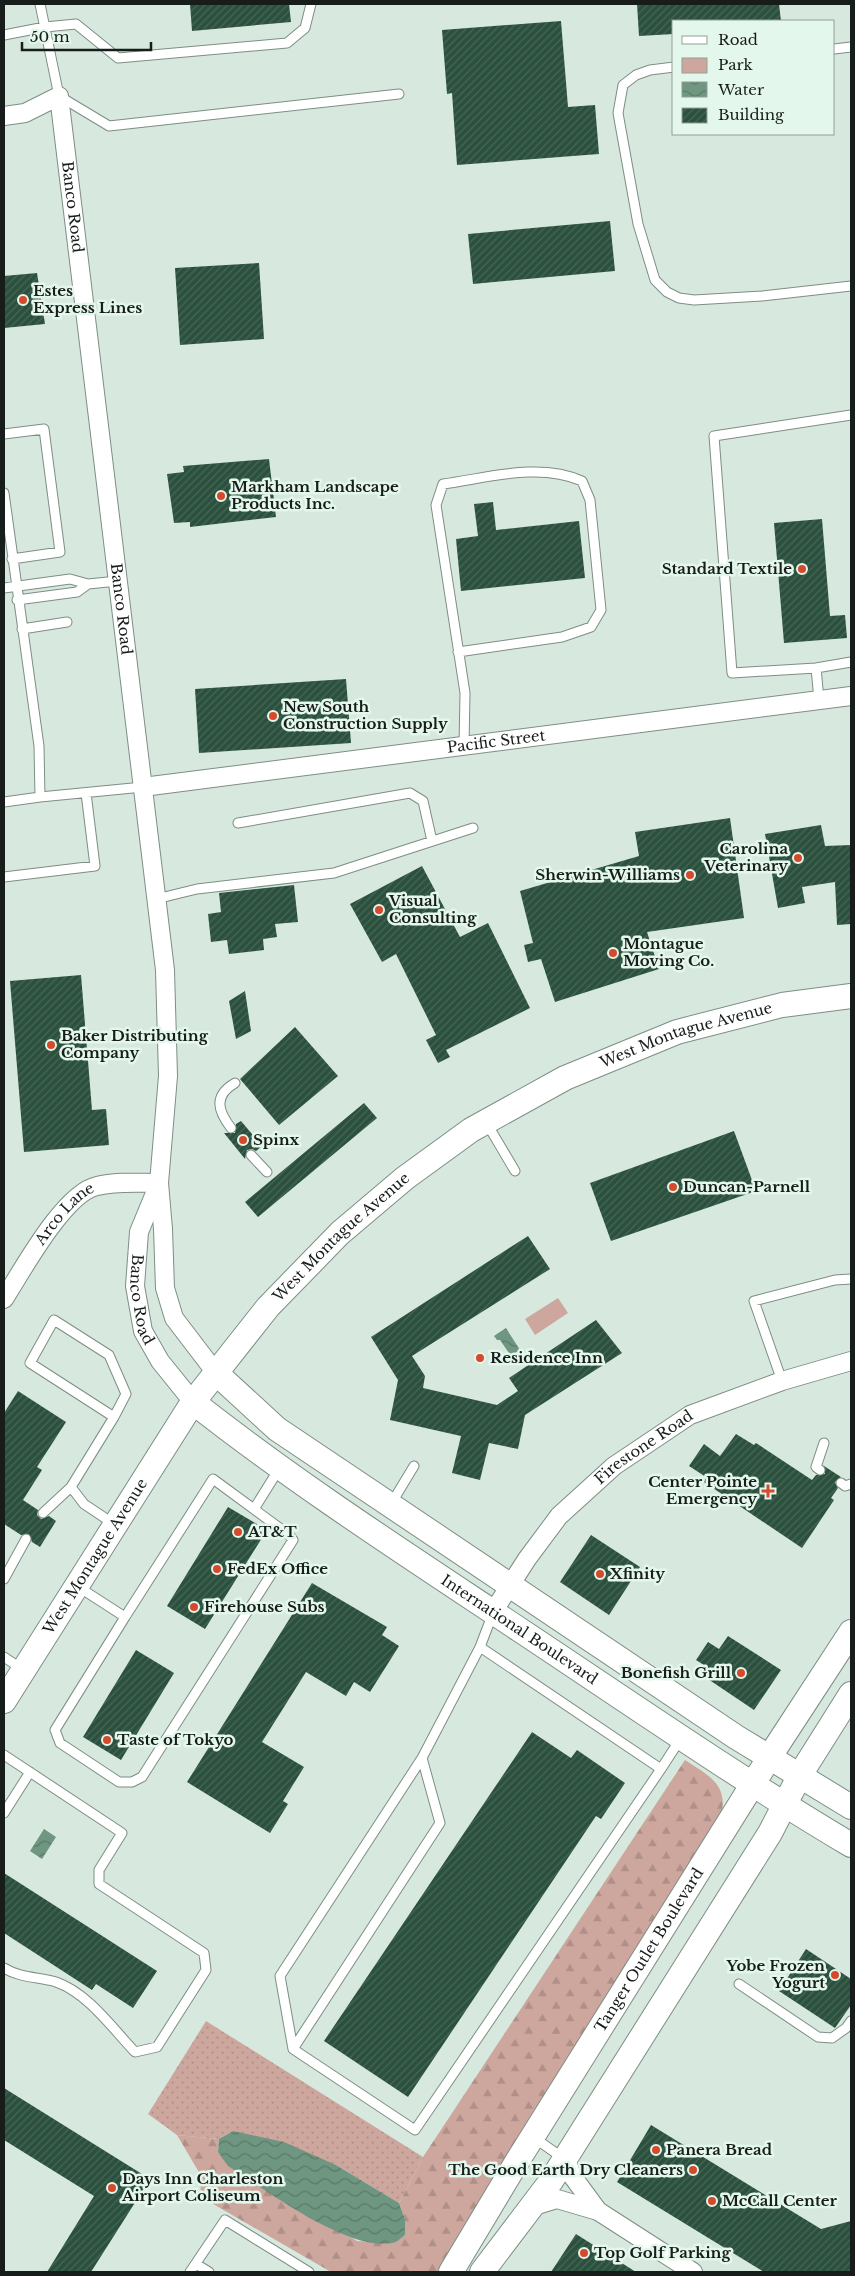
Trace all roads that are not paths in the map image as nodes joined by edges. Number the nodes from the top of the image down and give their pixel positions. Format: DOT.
graph roads {
  1 [pos="40,4"];
  2 [pos="311,4"];
  3 [pos="45,27"];
  4 [pos="4,35"];
  5 [pos="851,46"];
  6 [pos="835,49"];
  7 [pos="672,68"];
  8 [pos="399,94"];
  9 [pos="59,96"];
  10 [pos="4,116"];
  11 [pos="851,286"];
  12 [pos="851,414"];
  13 [pos="4,434"];
  14 [pos="4,493"];
  15 [pos="12,559"];
  16 [pos="118,581"];
  17 [pos="88,584"];
  18 [pos="15,586"];
  19 [pos="4,588"];
  20 [pos="17,600"];
  21 [pos="67,622"];
  22 [pos="22,628"];
  23 [pos="458,652"];
  24 [pos="851,662"];
  25 [pos="816,668"];
  26 [pos="851,696"];
  27 [pos="819,700"];
  28 [pos="464,746"];
  29 [pos="142,787"];
  30 [pos="86,794"];
  31 [pos="40,797"];
  32 [pos="4,802"];
  33 [pos="238,823"];
  34 [pos="472,828"];
  35 [pos="432,841"];
  36 [pos="4,877"];
  37 [pos="156,899"];
  38 [pos="851,996"];
  39 [pos="235,1083"];
  40 [pos="486,1122"];
  41 [pos="231,1128"];
  42 [pos="251,1155"];
  43 [pos="515,1171"];
  44 [pos="266,1172"];
  45 [pos="159,1183"];
  46 [pos="851,1279"];
  47 [pos="4,1299"];
  48 [pos="851,1361"];
  49 [pos="216,1373"];
  50 [pos="782,1381"];
  51 [pos="193,1402"];
  52 [pos="114,1416"];
  53 [pos="824,1443"];
  54 [pos="414,1466"];
  55 [pos="280,1468"];
  56 [pos="820,1470"];
  57 [pos="841,1483"];
  58 [pos="851,1484"];
  59 [pos="71,1487"];
  60 [pos="389,1506"];
  61 [pos="254,1509"];
  62 [pos="43,1513"];
  63 [pos="116,1525"];
  64 [pos="26,1538"];
  65 [pos="4,1579"];
  66 [pos="77,1586"];
  67 [pos="510,1586"];
  68 [pos="493,1612"];
  69 [pos="125,1617"];
  70 [pos="851,1632"];
  71 [pos="480,1647"];
  72 [pos="13,1663"];
  73 [pos="851,1694"];
  74 [pos="4,1701"];
  75 [pos="681,1738"];
  76 [pos="4,1756"];
  77 [pos="422,1758"];
  78 [pos="769,1759"];
  79 [pos="661,1769"];
  80 [pos="30,1772"];
  81 [pos="800,1775"];
  82 [pos="753,1785"];
  83 [pos="783,1805"];
  84 [pos="851,1807"];
  85 [pos="4,1813"];
  86 [pos="851,1845"];
  87 [pos="4,1968"];
  88 [pos="739,1984"];
  89 [pos="851,2021"];
  90 [pos="293,2049"];
  91 [pos="533,2137"];
  92 [pos="565,2159"];
  93 [pos="531,2207"];
  94 [pos="598,2211"];
  95 [pos="193,2268"];
  96 [pos="208,2272"];
  97 [pos="309,2272"];
  98 [pos="451,2272"];
  99 [pos="482,2272"];
  100 [pos="693,2272"];
  1 -- 3 [label="lane"];
  2 -- 3 [label="lane"];
  3 -- 4 [label="lane"];
  3 -- 9 [label="lane"];
  5 -- 6 [label="lane"];
  7 -- 11 [label="lane"];
  8 -- 9 [label="lane"];
  9 -- 10 [label="street"];
  9 -- 16 [label="street, Banco Road"];
  12 -- 25 [label="lane"];
  13 -- 15 [label="lane"];
  14 -- 15 [label="lane"];
  15 -- 18 [label="lane"];
  16 -- 17 [label="lane"];
  16 -- 29 [label="street, Banco Road"];
  17 -- 18 [label="lane"];
  17 -- 20 [label="lane"];
  18 -- 19 [label="lane"];
  18 -- 20 [label="lane"];
  20 -- 22 [label="lane"];
  21 -- 22 [label="lane"];
  22 -- 31 [label="lane"];
  23 -- 23 [label="lane"];
  23 -- 28 [label="lane"];
  24 -- 25 [label="lane"];
  25 -- 27 [label="lane"];
  26 -- 27 [label="street, Pacific Street"];
  27 -- 28 [label="street, Pacific Street"];
  28 -- 29 [label="street, Pacific Street"];
  29 -- 30 [label="lane"];
  29 -- 37 [label="street, Banco Road"];
  30 -- 31 [label="lane"];
  30 -- 36 [label="lane"];
  31 -- 32 [label="lane"];
  33 -- 35 [label="lane"];
  34 -- 35 [label="lane"];
  35 -- 37 [label="lane"];
  37 -- 45 [label="street, Banco Road"];
  38 -- 40 [label="main road, West Montague Avenue"];
  39 -- 41 [label="lane"];
  40 -- 43 [label="lane"];
  40 -- 49 [label="main road, West Montague Avenue"];
  42 -- 44 [label="lane"];
  45 -- 47 [label="street, Arco Lane"];
  45 -- 49 [label="street, Banco Road"];
  45 -- 51 [label="street, Banco Road"];
  46 -- 50 [label="lane"];
  48 -- 50 [label="street, Firestone Road"];
  49 -- 51 [label="main road, West Montague Avenue"];
  49 -- 60 [label="main road, International Boulevard"];
  50 -- 67 [label="street, Firestone Road"];
  51 -- 55 [label="main road, International Boulevard"];
  51 -- 63 [label="main road, West Montague Avenue"];
  52 -- 52 [label="lane"];
  52 -- 59 [label="lane"];
  53 -- 56 [label="lane"];
  54 -- 60 [label="lane"];
  55 -- 61 [label="lane"];
  55 -- 68 [label="main road, International Boulevard"];
  57 -- 58 [label="lane"];
  59 -- 62 [label="lane"];
  59 -- 63 [label="lane"];
  60 -- 67 [label="main road, International Boulevard"];
  61 -- 69 [label="lane"];
  61 -- 69 [label="lane"];
  63 -- 66 [label="main road, West Montague Avenue"];
  64 -- 65 [label="lane"];
  66 -- 69 [label="lane"];
  66 -- 72 [label="main road, West Montague Avenue"];
  67 -- 68 [label="street, Firestone Road"];
  67 -- 78 [label="main road, International Boulevard"];
  68 -- 71 [label="lane"];
  68 -- 75 [label="main road, International Boulevard"];
  70 -- 78 [label="main road, Tanger Outlet Boulevard"];
  71 -- 77 [label="lane"];
  71 -- 79 [label="lane"];
  72 -- 74 [label="main road, West Montague Avenue"];
  73 -- 81 [label="main road"];
  75 -- 79 [label="lane"];
  75 -- 82 [label="main road, International Boulevard"];
  76 -- 80 [label="lane"];
  77 -- 90 [label="lane"];
  77 -- 90 [label="lane"];
  78 -- 81 [label="main road, International Boulevard"];
  78 -- 82 [label="main road, Tanger Outlet Boulevard"];
  79 -- 90 [label="lane"];
  80 -- 85 [label="lane"];
  80 -- 87 [label="lane"];
  81 -- 83 [label="main road"];
  81 -- 84 [label="main road, International Boulevard"];
  82 -- 83 [label="main road, International Boulevard"];
  82 -- 91 [label="main road, Tanger Outlet Boulevard"];
  83 -- 86 [label="main road, International Boulevard"];
  83 -- 92 [label="main road"];
  88 -- 89 [label="lane"];
  91 -- 92 [label="lane"];
  91 -- 98 [label="main road, Tanger Outlet Boulevard"];
  92 -- 93 [label="main road"];
  92 -- 94 [label="street"];
  93 -- 94 [label="street"];
  93 -- 99 [label="main road"];
  94 -- 100 [label="street"];
  95 -- 96 [label="lane"];
  95 -- 97 [label="lane"];
}
